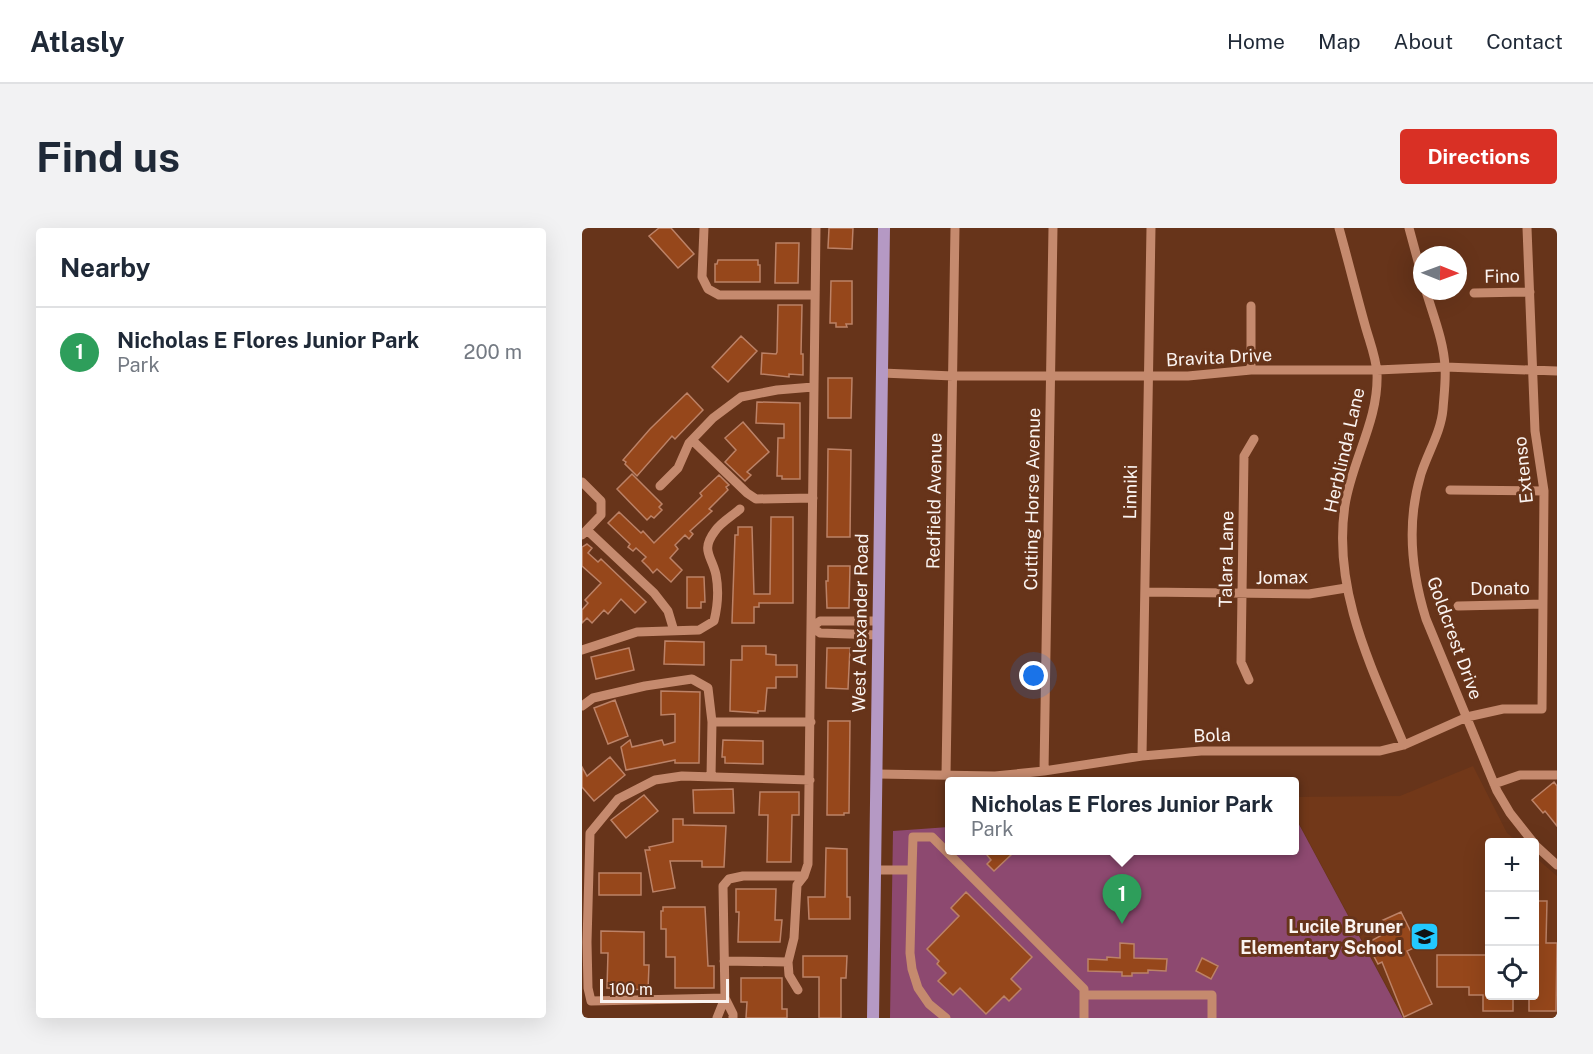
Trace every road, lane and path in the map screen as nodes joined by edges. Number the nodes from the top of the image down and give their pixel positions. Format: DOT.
graph roads {
  1 [pos="704,228"];
  2 [pos="816,228"];
  3 [pos="884,228"];
  4 [pos="955,228"];
  5 [pos="1053,228"];
  6 [pos="1151,228"];
  7 [pos="1339,228"];
  8 [pos="1409,228"];
  9 [pos="1527,228"];
  10 [pos="1414,246"];
  11 [pos="1530,292"];
  12 [pos="1474,293"];
  13 [pos="814,295"];
  14 [pos="1428,300"];
  15 [pos="1251,306"];
  16 [pos="1445,367"];
  17 [pos="1251,370"];
  18 [pos="1377,370"];
  19 [pos="1532,371"];
  20 [pos="1557,371"];
  21 [pos="882,373"];
  22 [pos="953,376"];
  23 [pos="1051,376"];
  24 [pos="1148,376"];
  25 [pos="813,387"];
  26 [pos="1254,439"];
  27 [pos="692,440"];
  28 [pos="582,482"];
  29 [pos="660,486"];
  30 [pos="1450,490"];
  31 [pos="1544,491"];
  32 [pos="813,498"];
  33 [pos="740,509"];
  34 [pos="585,532"];
  35 [pos="1346,588"];
  36 [pos="1145,592"];
  37 [pos="1242,593"];
  38 [pos="1543,604"];
  39 [pos="1458,606"];
  40 [pos="844,621"];
  41 [pos="878,621"];
  42 [pos="812,627"];
  43 [pos="674,630"];
  44 [pos="844,633"];
  45 [pos="878,634"];
  46 [pos="582,650"];
  47 [pos="1249,680"];
  48 [pos="582,706"];
  49 [pos="1542,710"];
  50 [pos="1467,717"];
  51 [pos="711,722"];
  52 [pos="811,722"];
  53 [pos="1404,745"];
  54 [pos="1142,756"];
  55 [pos="1044,771"];
  56 [pos="877,774"];
  57 [pos="946,775"];
  58 [pos="1557,775"];
  59 [pos="711,777"];
  60 [pos="810,780"];
  61 [pos="1494,784"];
  62 [pos="1530,838"];
  63 [pos="1539,848"];
  64 [pos="945,850"];
  65 [pos="950,855"];
  66 [pos="1557,865"];
  67 [pos="875,870"];
  68 [pos="912,870"];
  69 [pos="804,876"];
  70 [pos="585,894"];
  71 [pos="724,961"];
  72 [pos="788,962"];
  73 [pos="798,990"];
  74 [pos="1084,995"];
  75 [pos="725,998"];
  76 [pos="717,1018"];
  77 [pos="733,1018"];
  78 [pos="873,1018"];
  79 [pos="946,1018"];
  80 [pos="1084,1018"];
  81 [pos="1212,1018"];
  1 -- 13 [label="street"];
  2 -- 13 [label="street"];
  3 -- 21 [label="main road, West Alexander Road"];
  4 -- 22 [label="street, Redfield Avenue"];
  5 -- 23 [label="street, Cutting Horse Avenue"];
  6 -- 24 [label="street, Linniki"];
  7 -- 18 [label="street, Herblinda Lane"];
  8 -- 10 [label="street"];
  9 -- 11 [label="street, Extenso"];
  11 -- 12 [label="street, Fino"];
  11 -- 19 [label="street, Extenso"];
  13 -- 25 [label="street"];
  14 -- 16 [label="street, Goldcrest Drive"];
  15 -- 17 [label="street"];
  16 -- 18 [label="street, Bravita Drive"];
  16 -- 19 [label="street, Bravita Drive"];
  16 -- 50 [label="street, Goldcrest Drive"];
  17 -- 18 [label="street, Bravita Drive"];
  17 -- 24 [label="street, Bravita Drive"];
  18 -- 35 [label="street, Herblinda Lane"];
  19 -- 20 [label="street, Bravita Drive"];
  19 -- 31 [label="street, Extenso"];
  21 -- 22 [label="street, Bravita Drive"];
  21 -- 41 [label="main road, West Alexander Road"];
  22 -- 23 [label="street, Bravita Drive"];
  22 -- 57 [label="street, Redfield Avenue"];
  23 -- 24 [label="street, Bravita Drive"];
  23 -- 55 [label="street, Cutting Horse Avenue"];
  24 -- 36 [label="street, Linniki"];
  25 -- 27 [label="street"];
  25 -- 32 [label="street"];
  26 -- 37 [label="street, Talara Lane"];
  27 -- 29 [label="street"];
  27 -- 32 [label="street"];
  28 -- 34 [label="street"];
  30 -- 31 [label="street"];
  31 -- 38 [label="street, Extenso"];
  32 -- 42 [label="street"];
  33 -- 43 [label="street"];
  34 -- 43 [label="street"];
  35 -- 37 [label="street, Jomax"];
  35 -- 53 [label="street, Herblinda Lane"];
  36 -- 37 [label="street, Jomax"];
  36 -- 54 [label="street, Linniki"];
  37 -- 47 [label="street, Talara Lane"];
  38 -- 39 [label="street, Donato"];
  38 -- 49 [label="street, Extenso"];
  40 -- 41 [label="street"];
  40 -- 42 [label="street"];
  40 -- 44 [label="street"];
  41 -- 45 [label="main road, West Alexander Road"];
  42 -- 44 [label="street"];
  42 -- 52 [label="street"];
  43 -- 46 [label="street"];
  44 -- 45 [label="street"];
  45 -- 56 [label="main road, West Alexander Road"];
  48 -- 51 [label="street"];
  49 -- 50 [label="street, Bola"];
  50 -- 53 [label="street, Bola"];
  50 -- 61 [label="street, Goldcrest Drive"];
  51 -- 52 [label="street"];
  51 -- 59 [label="street"];
  52 -- 60 [label="street"];
  53 -- 54 [label="street, Bola"];
  54 -- 55 [label="street, Bola"];
  55 -- 57 [label="street, Bola"];
  56 -- 57 [label="street, Bola"];
  56 -- 67 [label="main road, West Alexander Road"];
  58 -- 61 [label="street"];
  59 -- 60 [label="street"];
  59 -- 70 [label="street"];
  60 -- 69 [label="street"];
  61 -- 62 [label="street, Goldcrest Drive"];
  63 -- 66 [label="street, Goldcrest Drive"];
  64 -- 68 [label="street"];
  65 -- 74 [label="street"];
  67 -- 68 [label="street"];
  67 -- 78 [label="main road, West Alexander Road"];
  68 -- 79 [label="street"];
  69 -- 71 [label="street"];
  69 -- 72 [label="street"];
  70 -- 75 [label="street"];
  71 -- 72 [label="street"];
  71 -- 75 [label="street"];
  72 -- 73 [label="street"];
  74 -- 80 [label="street"];
  74 -- 81 [label="street"];
  75 -- 76 [label="street"];
  75 -- 77 [label="street"];
}
